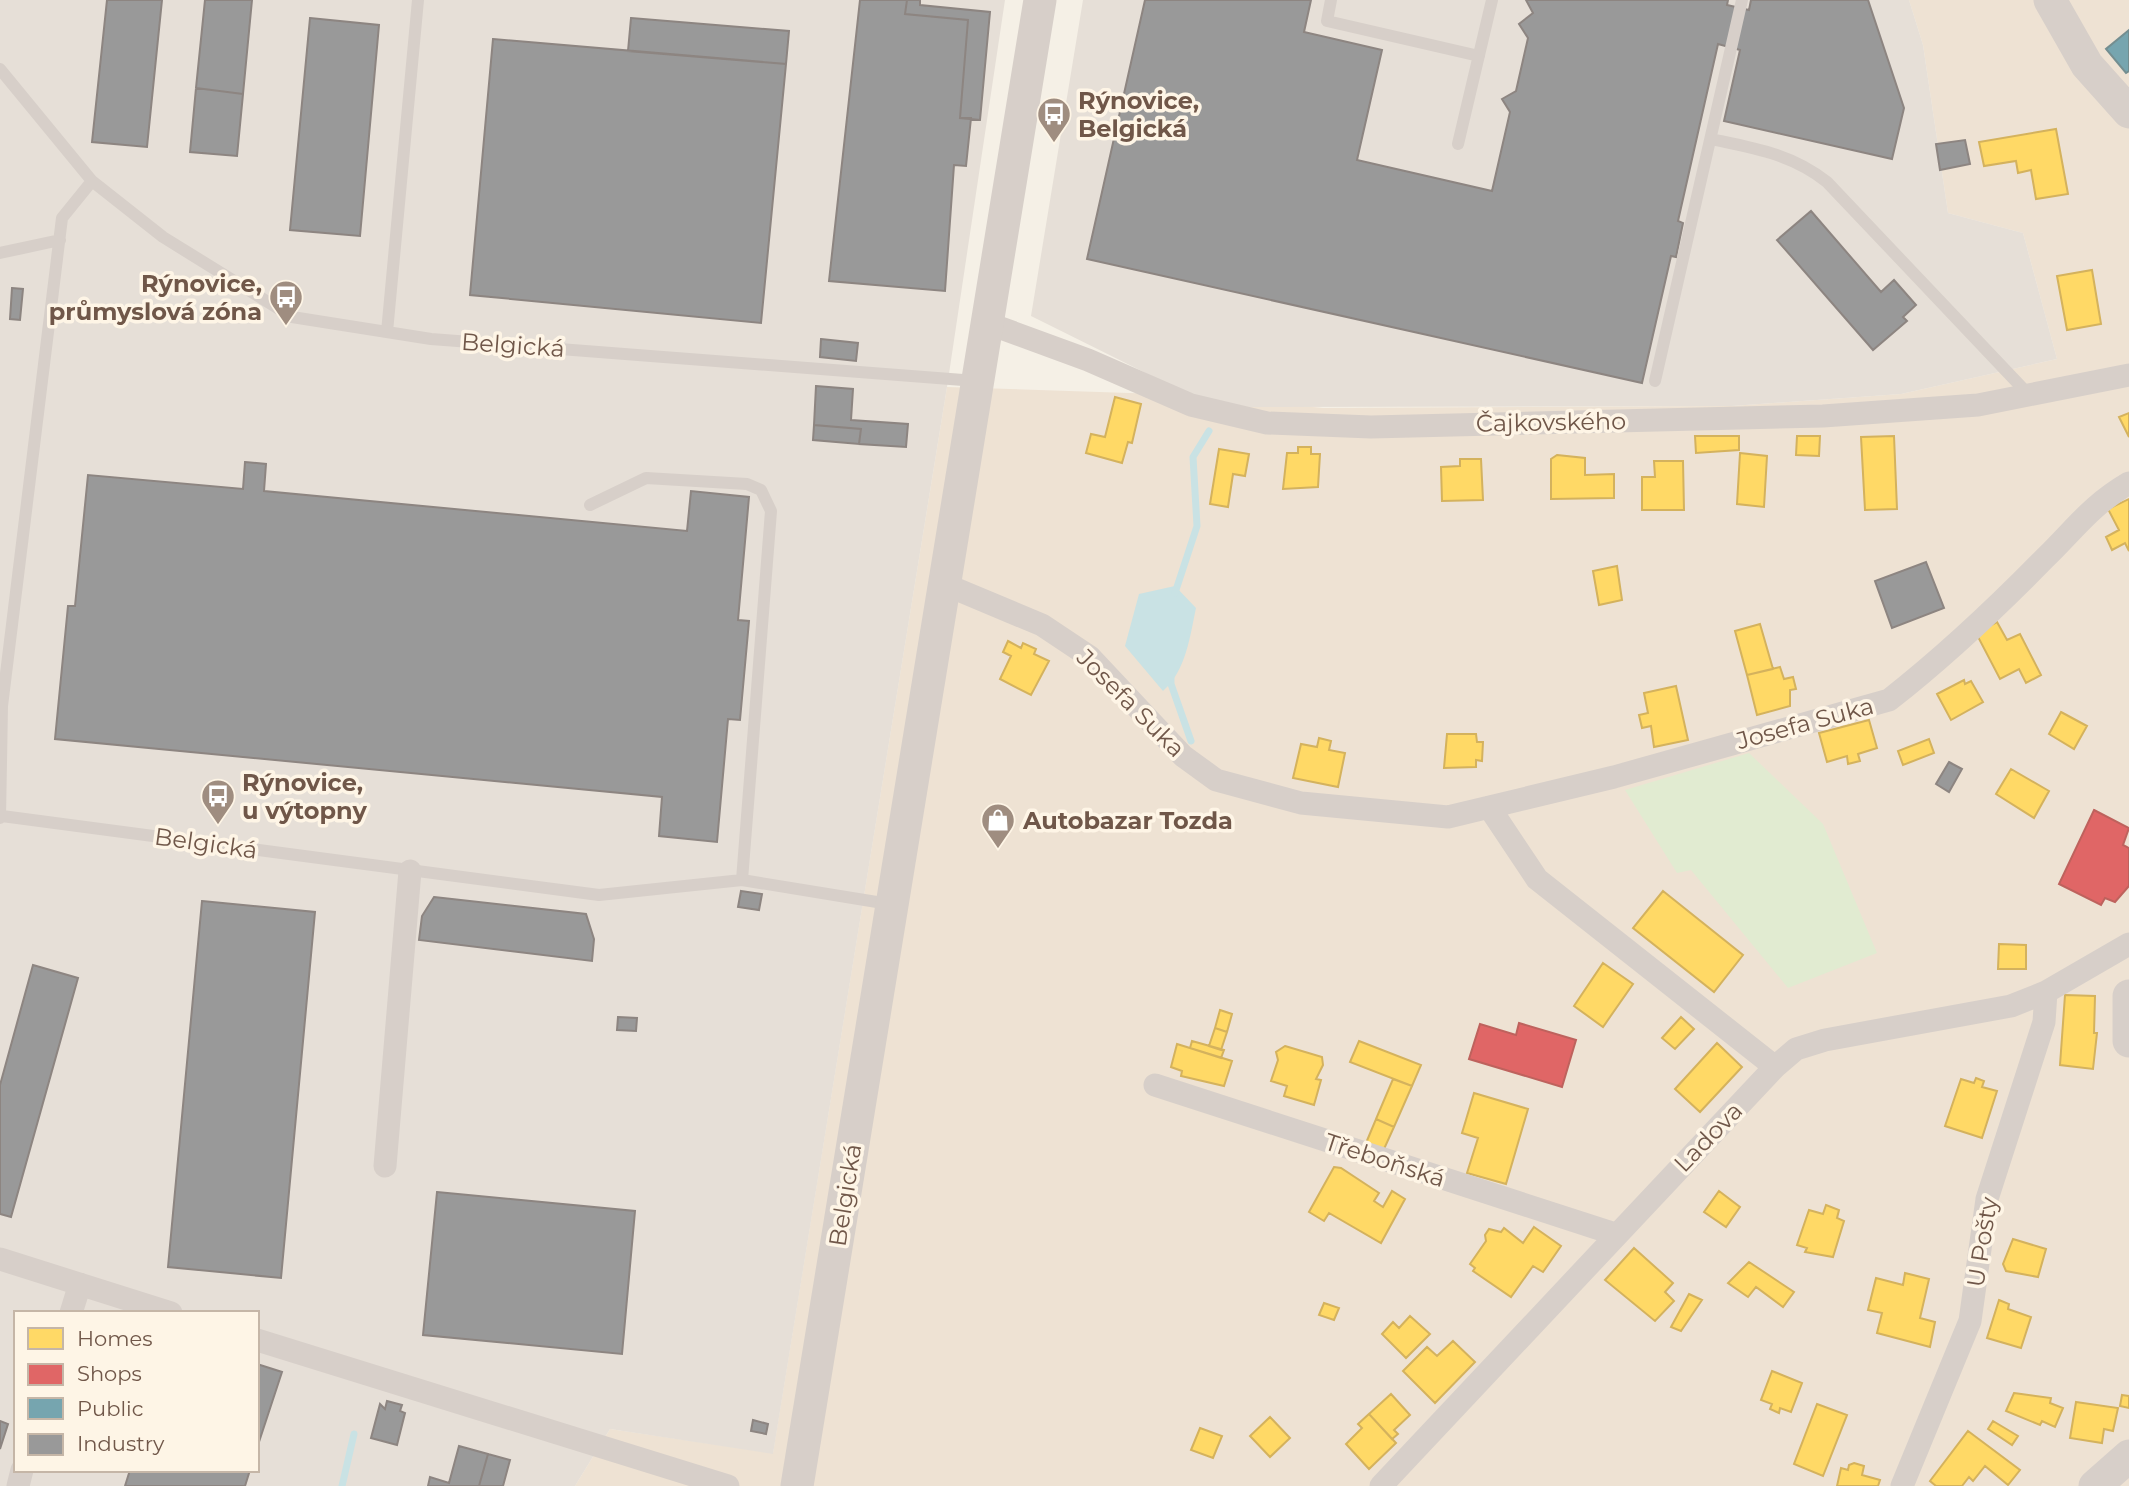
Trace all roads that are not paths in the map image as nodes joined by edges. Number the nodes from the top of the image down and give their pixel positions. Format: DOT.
graph roads {
  1 [pos="418,0"];
  2 [pos="1040,0"];
  3 [pos="1331,0"];
  4 [pos="1492,0"];
  5 [pos="1742,0"];
  6 [pos="2050,0"];
  7 [pos="1479,56"];
  8 [pos="0,69"];
  9 [pos="2129,112"];
  10 [pos="1711,139"];
  11 [pos="1458,144"];
  12 [pos="92,181"];
  13 [pos="60,240"];
  14 [pos="0,253"];
  15 [pos="987,323"];
  16 [pos="387,332"];
  17 [pos="2129,375"];
  18 [pos="978,381"];
  19 [pos="1655,381"];
  20 [pos="2029,395"];
  21 [pos="2129,483"];
  22 [pos="590,505"];
  23 [pos="944,584"];
  24 [pos="1489,807"];
  25 [pos="1,817"];
  26 [pos="411,871"];
  27 [pos="742,880"];
  28 [pos="892,904"];
  29 [pos="2129,944"];
  30 [pos="2046,992"];
  31 [pos="2129,996"];
  32 [pos="2129,1041"];
  33 [pos="1775,1067"];
  34 [pos="1155,1085"];
  35 [pos="385,1166"];
  36 [pos="1615,1234"];
  37 [pos="0,1259"];
  38 [pos="80,1284"];
  39 [pos="72,1311"];
  40 [pos="165,1311"];
  41 [pos="259,1341"];
  42 [pos="2129,1456"];
  43 [pos="728,1486"];
  44 [pos="797,1486"];
  45 [pos="1381,1486"];
  46 [pos="1902,1486"];
  47 [pos="2095,1486"];
  1 -- 16 [label="lane"];
  2 -- 15 [label="street, Belgická"];
  3 -- 7 [label="lane"];
  4 -- 7 [label="lane"];
  5 -- 10 [label="lane"];
  6 -- 9 [label="street"];
  7 -- 11 [label="lane"];
  8 -- 12 [label="lane, Belgická"];
  10 -- 19 [label="lane"];
  10 -- 20 [label="lane"];
  12 -- 13 [label="lane, Belgická"];
  12 -- 16 [label="lane, Belgická"];
  13 -- 14 [label="lane"];
  13 -- 25 [label="lane, Belgická"];
  15 -- 18 [label="street, Belgická"];
  15 -- 20 [label="street, Čajkovského"];
  16 -- 18 [label="lane, Belgická"];
  17 -- 20 [label="street, Čajkovského"];
  18 -- 23 [label="street, Belgická"];
  21 -- 24 [label="street, Josefa Suka"];
  22 -- 27 [label="lane"];
  23 -- 24 [label="street, Josefa Suka"];
  23 -- 28 [label="street, Belgická"];
  24 -- 33 [label="street"];
  25 -- 26 [label="lane, Belgická"];
  26 -- 27 [label="lane, Belgická"];
  26 -- 35 [label="street"];
  27 -- 28 [label="lane, Belgická"];
  28 -- 44 [label="street, Belgická"];
  29 -- 30 [label="street, Ladova"];
  30 -- 33 [label="street, Ladova"];
  30 -- 46 [label="street, U Pošty"];
  31 -- 32 [label="street"];
  33 -- 36 [label="street, Ladova"];
  34 -- 36 [label="street, Třeboňská"];
  36 -- 45 [label="street, Ladova"];
  37 -- 38 [label="street"];
  38 -- 39 [label="street"];
  38 -- 40 [label="street"];
  41 -- 43 [label="street"];
  42 -- 47 [label="street"];
}
